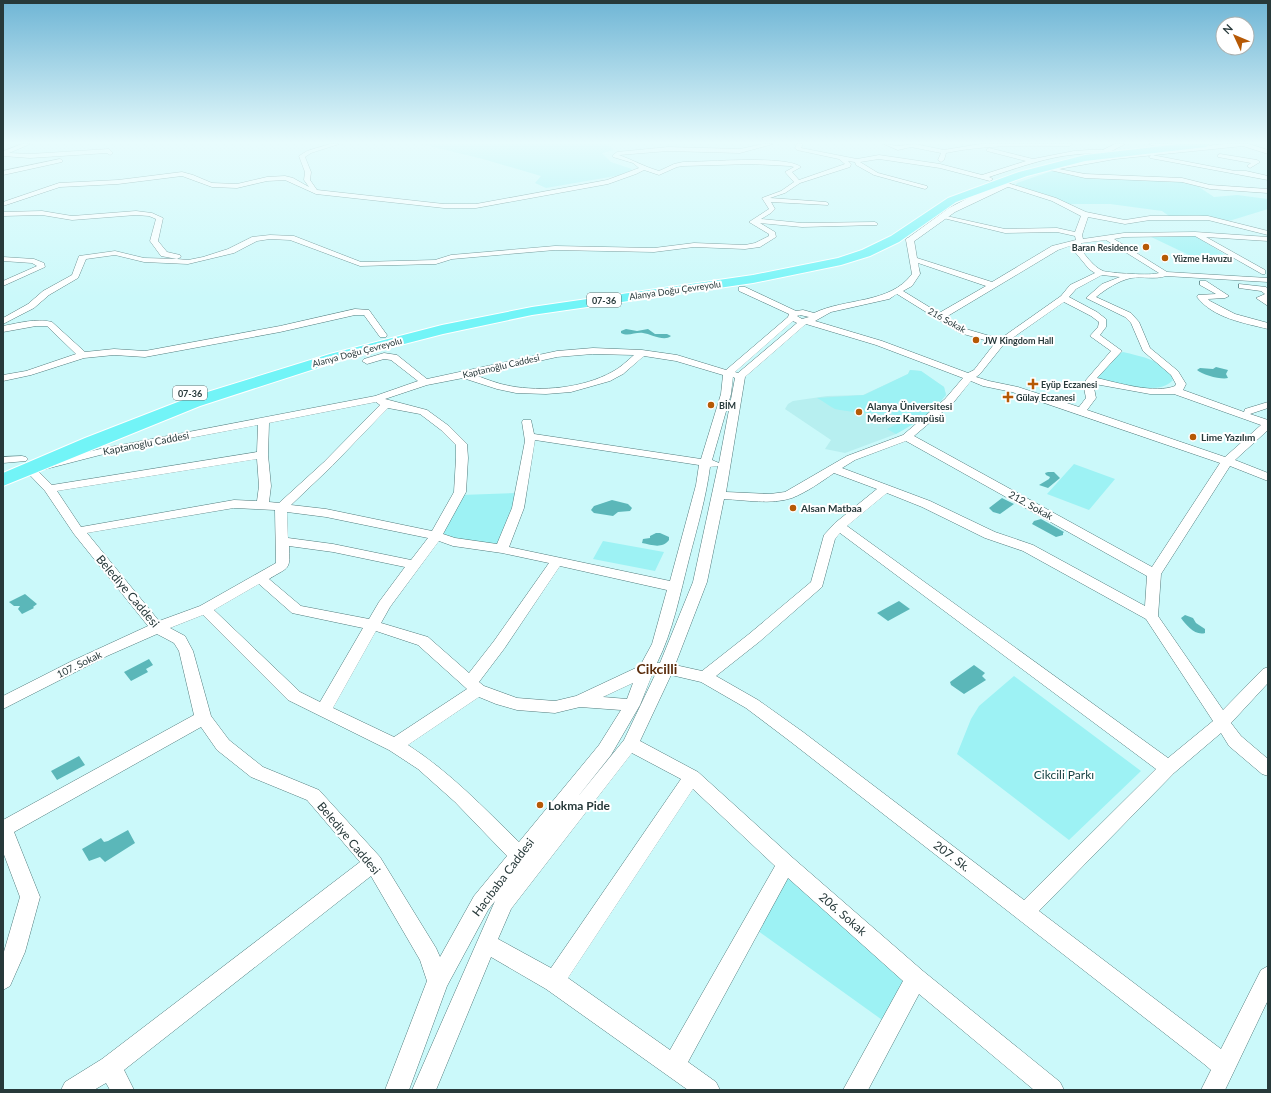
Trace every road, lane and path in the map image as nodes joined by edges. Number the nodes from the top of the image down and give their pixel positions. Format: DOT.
graph roads {
  1 [pos="30,195"];
  2 [pos="346,195"];
  3 [pos="536,195"];
  4 [pos="774,195"];
  5 [pos="947,195"];
  6 [pos="963,195"];
  7 [pos="978,195"];
  8 [pos="1039,195"];
  9 [pos="765,200"];
  10 [pos="3,204"];
  11 [pos="826,204"];
  12 [pos="6,214"];
  13 [pos="1083,214"];
  14 [pos="942,217"];
  15 [pos="3,219"];
  16 [pos="754,220"];
  17 [pos="875,224"];
  18 [pos="1268,233"];
  19 [pos="1195,234"];
  20 [pos="1124,235"];
  21 [pos="1079,238"];
  22 [pos="1107,238"];
  23 [pos="1268,239"];
  24 [pos="910,240"];
  25 [pos="1147,242"];
  26 [pos="902,253"];
  27 [pos="3,259"];
  28 [pos="913,259"];
  29 [pos="197,260"];
  30 [pos="906,267"];
  31 [pos="1265,272"];
  32 [pos="1101,273"];
  33 [pos="1165,274"];
  34 [pos="1132,276"];
  35 [pos="1239,278"];
  36 [pos="1268,280"];
  37 [pos="1203,283"];
  38 [pos="3,284"];
  39 [pos="1158,284"];
  40 [pos="992,285"];
  41 [pos="742,289"];
  42 [pos="897,291"];
  43 [pos="1268,292"];
  44 [pos="1268,296"];
  45 [pos="1064,298"];
  46 [pos="1268,303"];
  47 [pos="804,317"];
  48 [pos="939,317"];
  49 [pos="3,321"];
  50 [pos="1268,326"];
  51 [pos="3,328"];
  52 [pos="383,335"];
  53 [pos="1001,342"];
  54 [pos="642,353"];
  55 [pos="83,355"];
  56 [pos="367,361"];
  57 [pos="464,375"];
  58 [pos="734,375"];
  59 [pos="973,375"];
  60 [pos="3,378"];
  61 [pos="1091,380"];
  62 [pos="426,382"];
  63 [pos="1176,391"];
  64 [pos="382,402"];
  65 [pos="1268,405"];
  66 [pos="1081,411"];
  67 [pos="1249,412"];
  68 [pos="264,420"];
  69 [pos="527,422"];
  70 [pos="1268,424"];
  71 [pos="529,436"];
  72 [pos="907,437"];
  73 [pos="262,455"];
  74 [pos="3,460"];
  75 [pos="1227,461"];
  76 [pos="705,463"];
  77 [pos="26,464"];
  78 [pos="723,465"];
  79 [pos="3,467"];
  80 [pos="834,469"];
  81 [pos="1268,477"];
  82 [pos="3,480"];
  83 [pos="49,489"];
  84 [pos="885,489"];
  85 [pos="719,495"];
  86 [pos="262,505"];
  87 [pos="281,508"];
  88 [pos="839,526"];
  89 [pos="78,531"];
  90 [pos="436,536"];
  91 [pos="282,541"];
  92 [pos="502,549"];
  93 [pos="557,561"];
  94 [pos="415,565"];
  95 [pos="1154,574"];
  96 [pos="260,578"];
  97 [pos="675,588"];
  98 [pos="205,609"];
  99 [pos="1151,616"];
  100 [pos="372,625"];
  101 [pos="156,627"];
  102 [pos="666,668"];
  103 [pos="646,670"];
  104 [pos="1268,673"];
  105 [pos="705,677"];
  106 [pos="474,686"];
  107 [pos="580,701"];
  108 [pos="3,703"];
  109 [pos="632,705"];
  110 [pos="323,711"];
  111 [pos="203,718"];
  112 [pos="1222,722"];
  113 [pos="630,744"];
  114 [pos="395,745"];
  115 [pos="1168,768"];
  116 [pos="1268,769"];
  117 [pos="692,777"];
  118 [pos="3,828"];
  119 [pos="519,854"];
  120 [pos="373,863"];
  121 [pos="786,864"];
  122 [pos="1025,912"];
  123 [pos="486,944"];
  124 [pos="1268,976"];
  125 [pos="916,978"];
  126 [pos="3,979"];
  127 [pos="438,981"];
  128 [pos="554,981"];
  129 [pos="674,1065"];
  130 [pos="110,1067"];
  131 [pos="1224,1068"];
  132 [pos="1044,1087"];
  133 [pos="73,1090"];
  134 [pos="122,1090"];
  135 [pos="397,1090"];
  136 [pos="424,1090"];
  137 [pos="708,1090"];
  138 [pos="855,1090"];
  139 [pos="1213,1090"];
  1 -- 10 [label="street"];
  2 -- 3 [label="street"];
  4 -- 9 [label="street"];
  5 -- 52 [label="highway, Alanya Doğu Çevreyolu / 07-36"];
  6 -- 77 [label="highway, Alanya Doğu Çevreyolu / 07-36"];
  7 -- 14 [label="street"];
  8 -- 13 [label="street"];
  9 -- 11 [label="street"];
  9 -- 16 [label="street"];
  12 -- 15 [label="street"];
  12 -- 29 [label="street"];
  13 -- 18 [label="street"];
  13 -- 21 [label="street"];
  14 -- 21 [label="street"];
  14 -- 24 [label="street"];
  16 -- 17 [label="street"];
  16 -- 29 [label="street"];
  19 -- 20 [label="street"];
  19 -- 23 [label="street"];
  19 -- 31 [label="street"];
  20 -- 22 [label="street"];
  20 -- 25 [label="street"];
  21 -- 22 [label="street"];
  21 -- 32 [label="street"];
  21 -- 40 [label="street"];
  22 -- 33 [label="street"];
  24 -- 26 [label="street"];
  24 -- 28 [label="street"];
  27 -- 38 [label="street"];
  28 -- 40 [label="street"];
  28 -- 42 [label="street"];
  29 -- 49 [label="street"];
  30 -- 47 [label="street"];
  31 -- 35 [label="street"];
  32 -- 34 [label="street"];
  32 -- 45 [label="street"];
  33 -- 34 [label="street"];
  33 -- 35 [label="street"];
  34 -- 63 [label="street"];
  35 -- 36 [label="street"];
  37 -- 39 [label="street"];
  37 -- 43 [label="street"];
  37 -- 50 [label="street"];
  40 -- 48 [label="street"];
  41 -- 47 [label="street"];
  42 -- 47 [label="street"];
  42 -- 48 [label="street, 216 Sokak"];
  44 -- 46 [label="street"];
  45 -- 53 [label="street"];
  45 -- 61 [label="street"];
  47 -- 58 [label="street"];
  47 -- 59 [label="street"];
  48 -- 53 [label="street, 216 Sokak"];
  51 -- 55 [label="street"];
  52 -- 55 [label="street"];
  52 -- 77 [label="highway, Alanya Doğu Çevreyolu / 07-36"];
  53 -- 59 [label="street"];
  54 -- 57 [label="street, Kaptanoğlu Caddesi"];
  54 -- 57 [label="street"];
  54 -- 58 [label="street, Kaptanoğlu Caddesi"];
  55 -- 60 [label="street"];
  56 -- 62 [label="street"];
  57 -- 62 [label="street, Kaptanoğlu Caddesi"];
  58 -- 76 [label="street, Hacıbaba Caddesi"];
  58 -- 78 [label="street"];
  59 -- 66 [label="street"];
  59 -- 72 [label="street"];
  61 -- 63 [label="street"];
  61 -- 66 [label="street"];
  62 -- 64 [label="street, Kaptanoğlu Caddesi"];
  63 -- 70 [label="street"];
  64 -- 68 [label="street, Kaptanoğlu Caddesi"];
  64 -- 87 [label="street"];
  64 -- 90 [label="street"];
  65 -- 67 [label="street"];
  66 -- 75 [label="street"];
  68 -- 73 [label="street"];
  68 -- 77 [label="street, Kaptanoglu Caddesi"];
  69 -- 71 [label="street"];
  70 -- 75 [label="street"];
  71 -- 76 [label="street"];
  71 -- 92 [label="street"];
  72 -- 80 [label="street"];
  72 -- 95 [label="street, 212. Sokak"];
  73 -- 83 [label="street"];
  73 -- 86 [label="street"];
  74 -- 77 [label="street"];
  75 -- 81 [label="street"];
  75 -- 95 [label="street"];
  76 -- 78 [label="street"];
  76 -- 97 [label="street, Hacıbaba Caddesi"];
  77 -- 79 [label="highway, Alanya Doğu Çevreyolu / 07-36"];
  77 -- 82 [label="highway, Alanya Doğu Çevreyolu / 07-36"];
  77 -- 83 [label="street, Belediye Caddesi"];
  78 -- 85 [label="street"];
  80 -- 84 [label="street"];
  80 -- 85 [label="street"];
  83 -- 89 [label="street, Belediye Caddesi"];
  84 -- 88 [label="street"];
  84 -- 99 [label="street"];
  85 -- 102 [label="street"];
  86 -- 87 [label="street"];
  86 -- 89 [label="street"];
  87 -- 90 [label="street"];
  87 -- 91 [label="street"];
  88 -- 105 [label="street"];
  88 -- 115 [label="street"];
  89 -- 101 [label="street, Belediye Caddesi"];
  90 -- 92 [label="street"];
  90 -- 94 [label="street"];
  91 -- 94 [label="street"];
  91 -- 96 [label="street, 107. Sokak"];
  92 -- 93 [label="street"];
  93 -- 97 [label="street"];
  93 -- 106 [label="street"];
  94 -- 100 [label="street"];
  95 -- 99 [label="street"];
  96 -- 98 [label="street, 107. Sokak"];
  96 -- 100 [label="street"];
  97 -- 103 [label="street, Hacıbaba Caddesi"];
  98 -- 101 [label="street, 107. Sokak"];
  98 -- 110 [label="street"];
  99 -- 112 [label="street"];
  100 -- 106 [label="street"];
  100 -- 110 [label="street"];
  101 -- 108 [label="street, 107. Sokak"];
  101 -- 111 [label="street, Belediye Caddesi"];
  102 -- 103 [label="street, 207. Sk."];
  102 -- 105 [label="street, 207. Sk."];
  102 -- 113 [label="street"];
  103 -- 107 [label="street, 207. Sk."];
  103 -- 109 [label="street, Hacıbaba Caddesi"];
  104 -- 112 [label="street"];
  105 -- 122 [label="street, 207. Sk."];
  106 -- 107 [label="street"];
  106 -- 114 [label="street"];
  107 -- 109 [label="street"];
  109 -- 119 [label="street, Hacıbaba Caddesi"];
  110 -- 114 [label="street"];
  111 -- 118 [label="street"];
  111 -- 120 [label="street, Belediye Caddesi"];
  112 -- 115 [label="street"];
  112 -- 116 [label="street"];
  113 -- 117 [label="street, 206. Sokak"];
  113 -- 123 [label="street"];
  114 -- 119 [label="street"];
  115 -- 122 [label="street"];
  117 -- 121 [label="street, 206. Sokak"];
  117 -- 128 [label="street"];
  118 -- 126 [label="street"];
  119 -- 127 [label="street, Hacıbaba Caddesi"];
  120 -- 127 [label="street, Belediye Caddesi"];
  120 -- 130 [label="street"];
  121 -- 125 [label="street, 206. Sokak"];
  121 -- 129 [label="street"];
  122 -- 131 [label="street, 207. Sk."];
  123 -- 128 [label="street"];
  123 -- 136 [label="street"];
  124 -- 131 [label="street"];
  125 -- 132 [label="street, 206. Sokak"];
  125 -- 138 [label="street"];
  127 -- 135 [label="street, Hacıbaba Caddesi"];
  128 -- 129 [label="street"];
  129 -- 137 [label="street"];
  130 -- 133 [label="street"];
  130 -- 134 [label="street"];
  131 -- 139 [label="street"];
}
